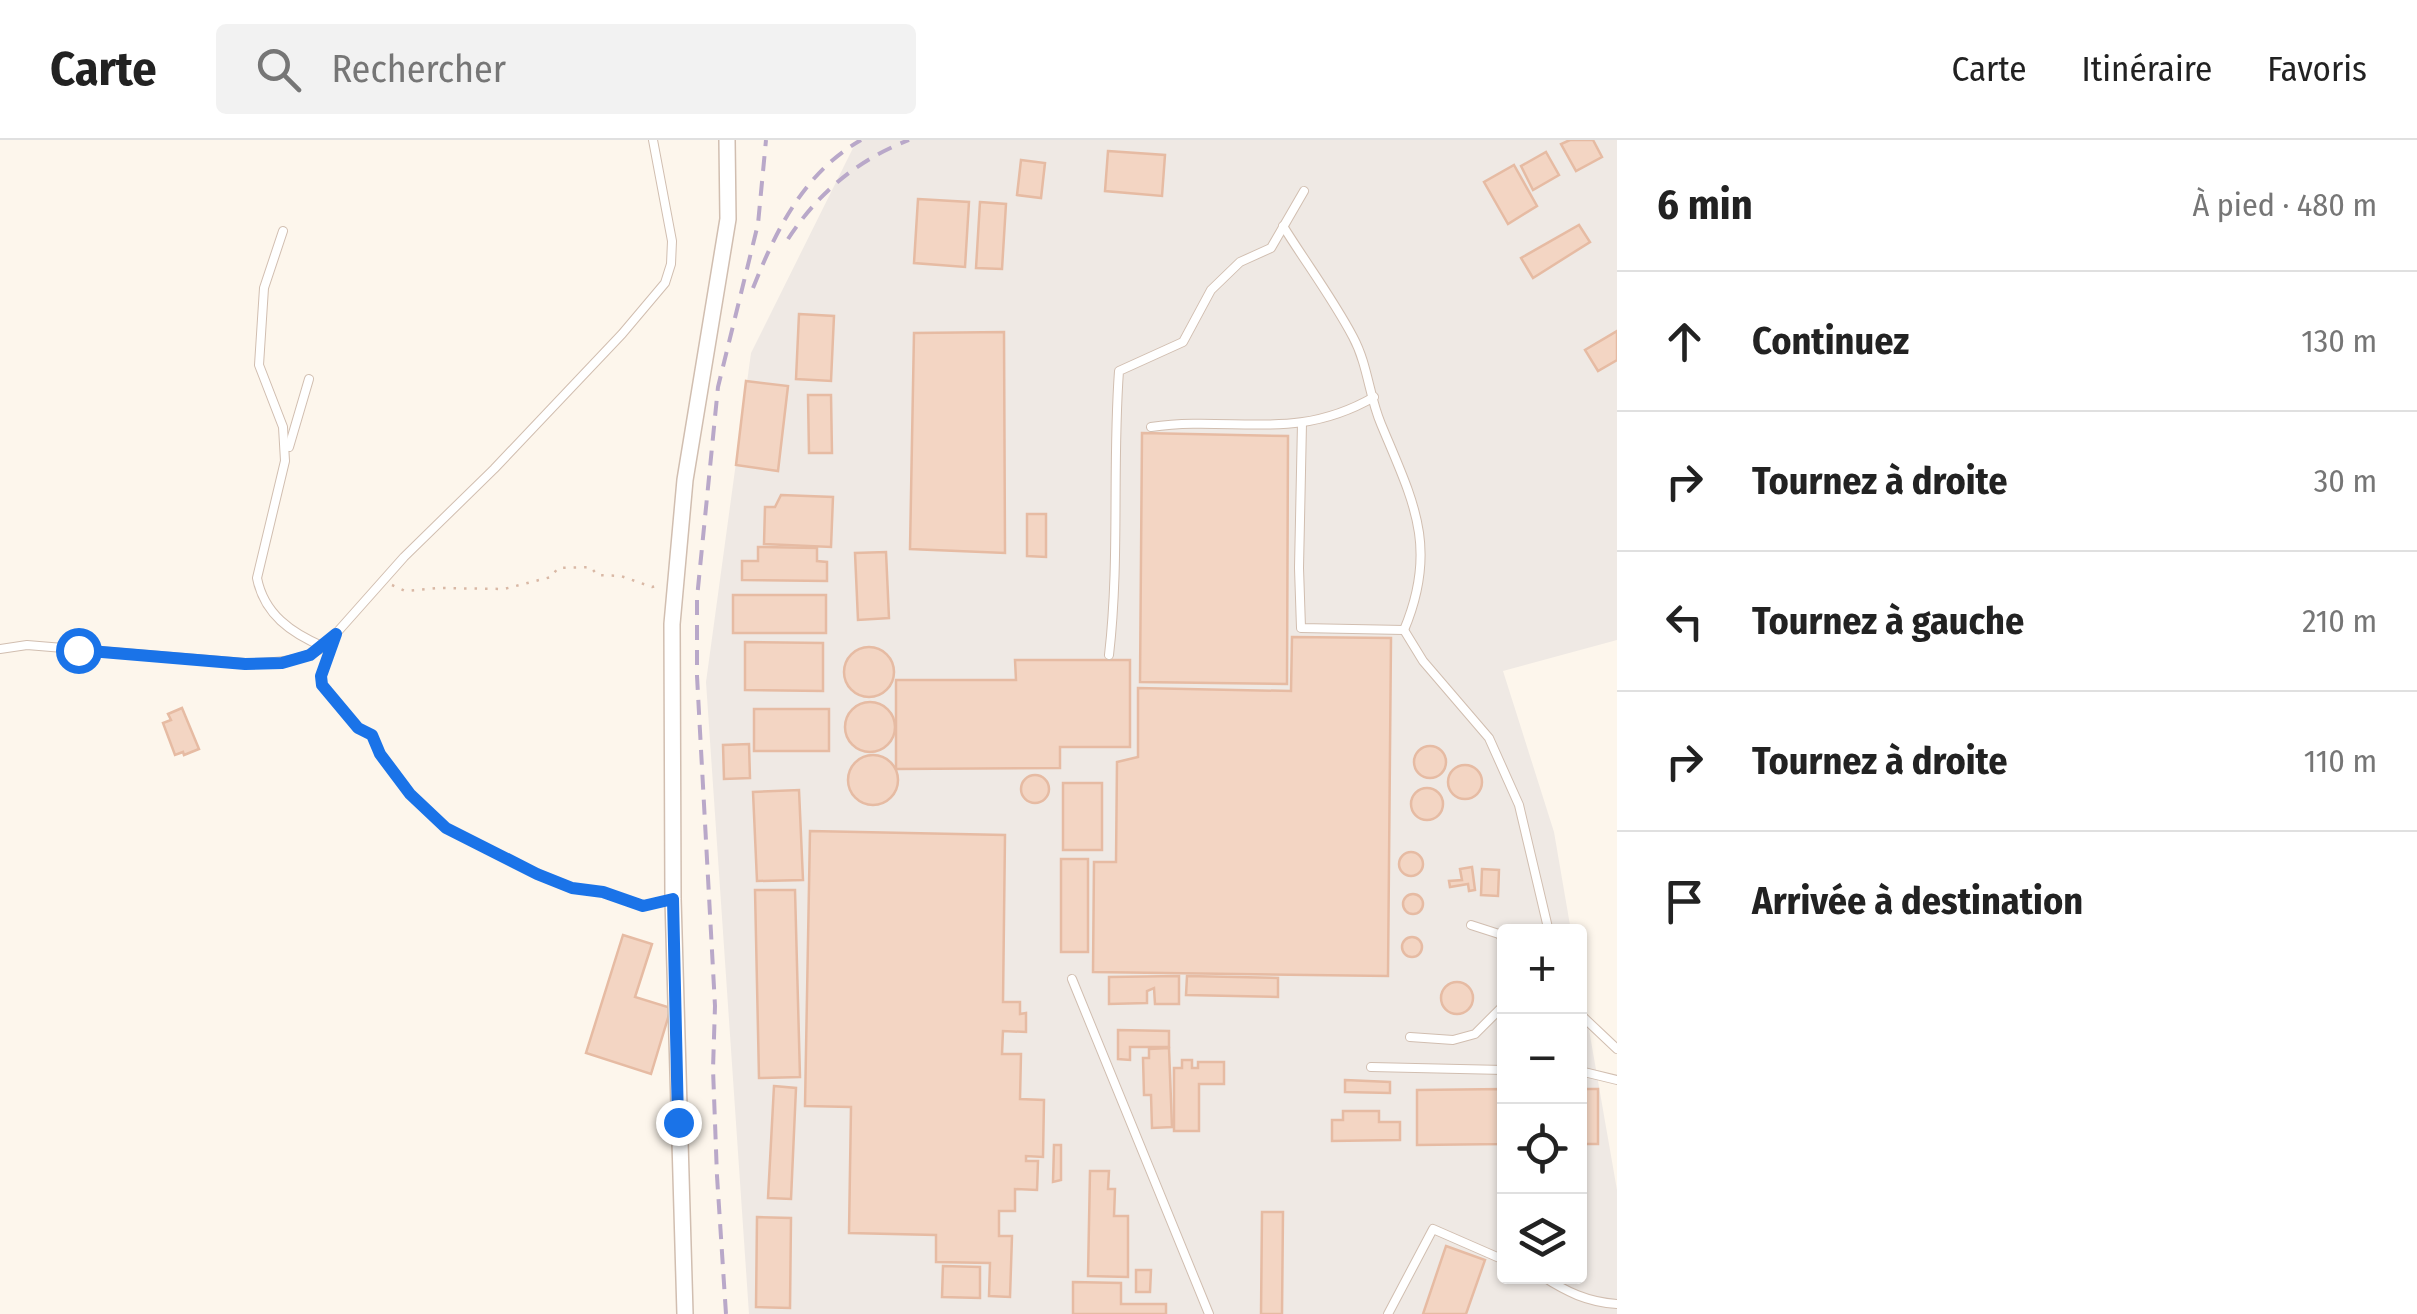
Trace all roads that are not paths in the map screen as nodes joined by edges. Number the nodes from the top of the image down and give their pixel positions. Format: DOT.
graph roads {
  1 [pos="653,140"];
  2 [pos="727,140"];
  3 [pos="1304,191"];
  4 [pos="1283,226"];
  5 [pos="283,231"];
  6 [pos="308,379"];
  7 [pos="1374,397"];
  8 [pos="1302,423"];
  9 [pos="1152,428"];
  10 [pos="286,461"];
  11 [pos="1404,630"];
  12 [pos="324,646"];
  13 [pos="0,649"];
  14 [pos="1109,655"];
  15 [pos="1547,924"];
  16 [pos="1471,925"];
  17 [pos="1497,933"];
  18 [pos="1072,979"];
  19 [pos="1497,1011"];
  20 [pos="1587,1021"];
  21 [pos="1410,1038"];
  22 [pos="1617,1049"];
  23 [pos="1371,1067"];
  24 [pos="1497,1070"];
  25 [pos="1587,1073"];
  26 [pos="1617,1080"];
  27 [pos="1497,1257"];
  28 [pos="1556,1284"];
  29 [pos="1617,1304"];
  30 [pos="685,1314"];
  31 [pos="1209,1314"];
  32 [pos="1388,1314"];
  1 -- 12 [label="lane"];
  2 -- 30 [label="street"];
  3 -- 4 [label="lane"];
  4 -- 7 [label="lane"];
  4 -- 14 [label="lane"];
  5 -- 10 [label="lane"];
  6 -- 10 [label="lane"];
  7 -- 8 [label="lane"];
  7 -- 11 [label="lane"];
  8 -- 9 [label="lane"];
  8 -- 11 [label="lane"];
  10 -- 12 [label="lane"];
  11 -- 15 [label="lane"];
  12 -- 13 [label="lane"];
  16 -- 17 [label="lane"];
  18 -- 31 [label="lane"];
  19 -- 21 [label="lane"];
  20 -- 22 [label="lane"];
  23 -- 24 [label="lane"];
  25 -- 26 [label="lane"];
  27 -- 32 [label="lane"];
  28 -- 29 [label="lane"];
}
